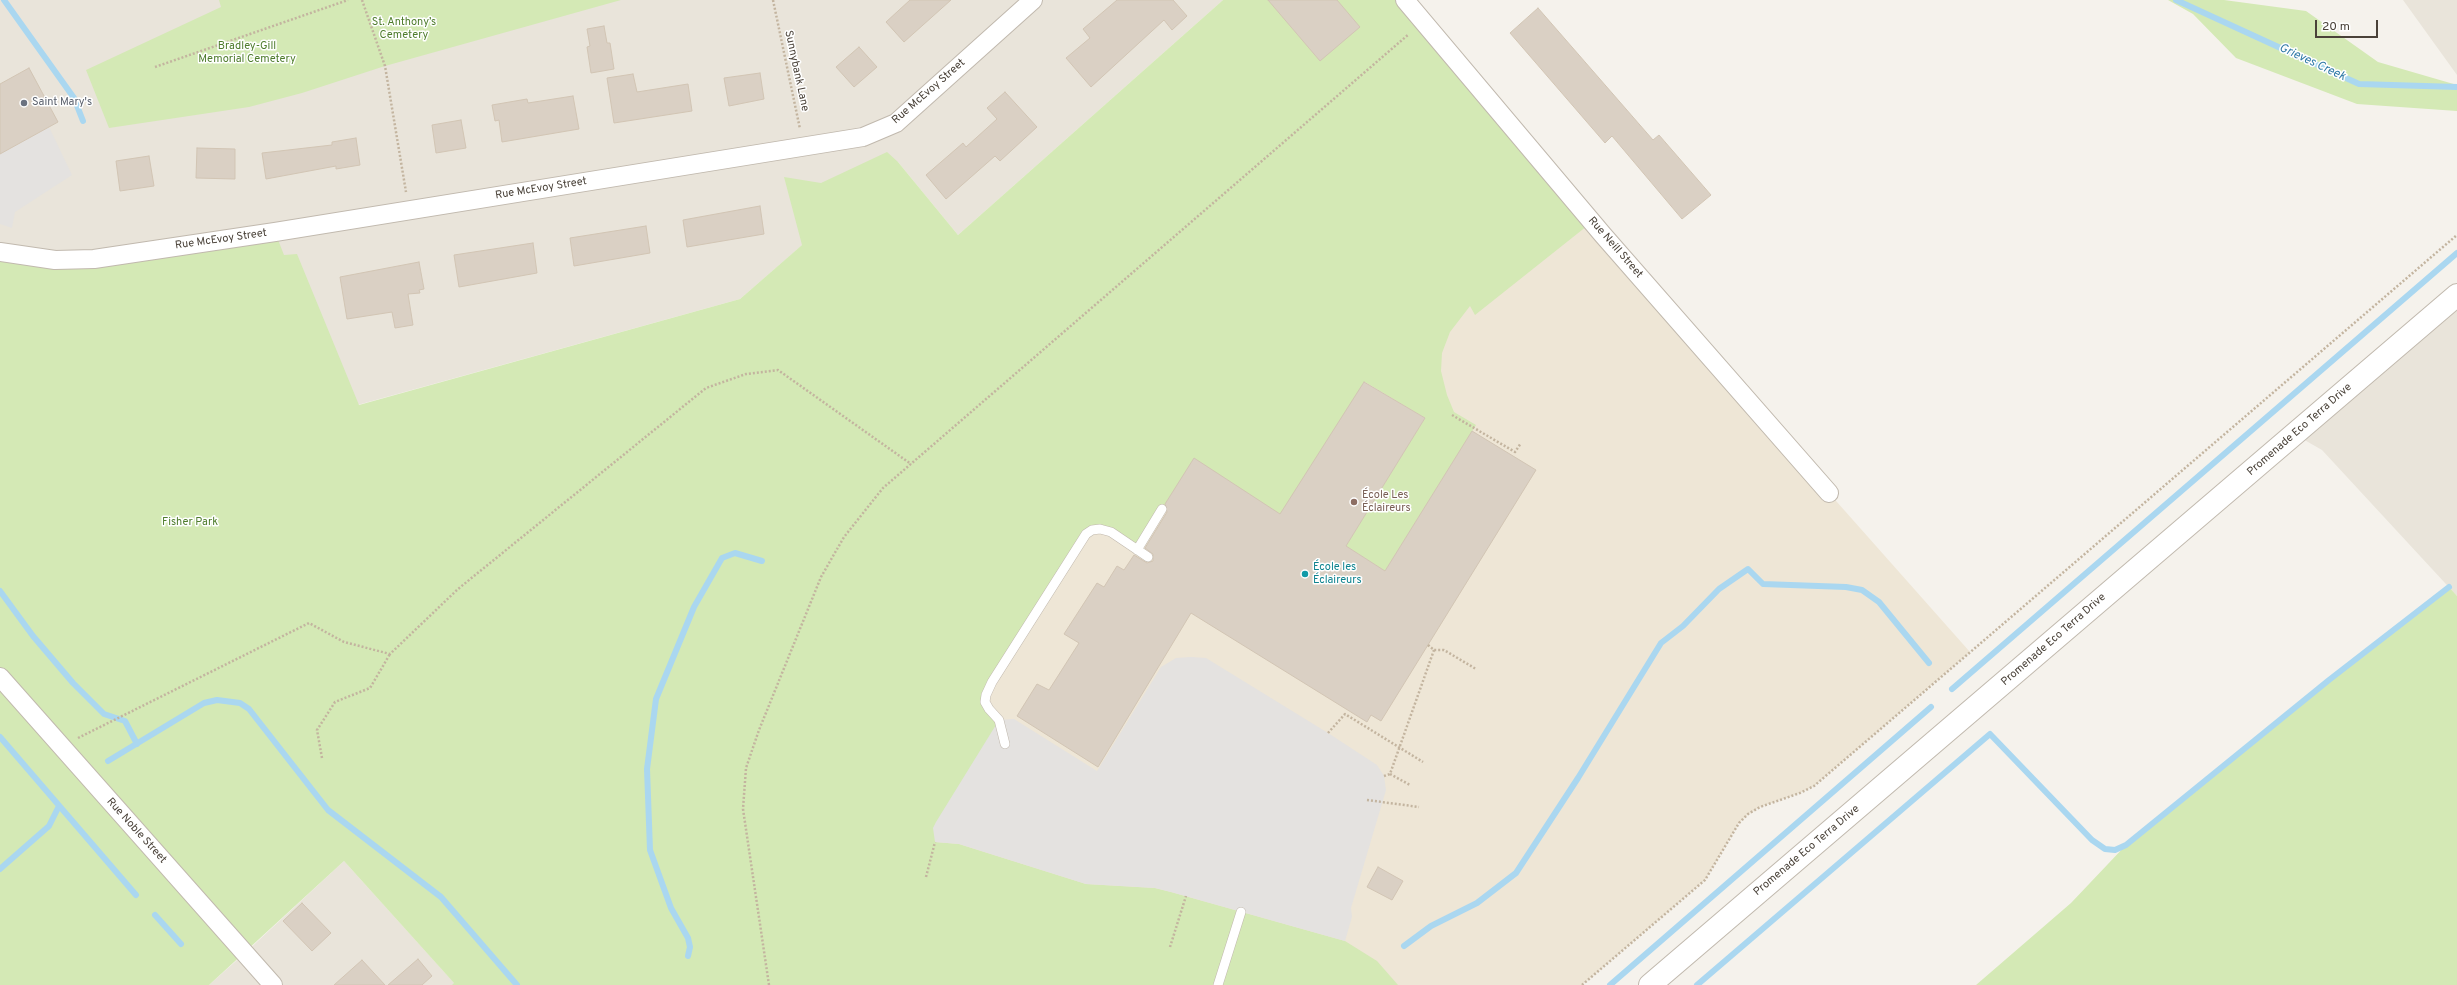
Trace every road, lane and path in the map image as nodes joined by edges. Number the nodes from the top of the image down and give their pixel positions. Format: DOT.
graph roads {
  1 [pos="348,0"];
  2 [pos="362,0"];
  3 [pos="773,0"];
  4 [pos="1033,0"];
  5 [pos="1405,0"];
  6 [pos="1423,22"];
  7 [pos="155,67"];
  8 [pos="804,146"];
  9 [pos="409,211"];
  10 [pos="2457,235"];
  11 [pos="0,252"];
  12 [pos="2457,295"];
  13 [pos="1452,415"];
  14 [pos="1521,443"];
  15 [pos="911,464"];
  16 [pos="1829,493"];
  17 [pos="1162,509"];
  18 [pos="1137,550"];
  19 [pos="1148,557"];
  20 [pos="1428,645"];
  21 [pos="1434,650"];
  22 [pos="390,654"];
  23 [pos="1476,669"];
  24 [pos="0,677"];
  25 [pos="1328,733"];
  26 [pos="1005,744"];
  27 [pos="61,746"];
  28 [pos="1400,747"];
  29 [pos="322,758"];
  30 [pos="1423,762"];
  31 [pos="1390,774"];
  32 [pos="1384,776"];
  33 [pos="1410,785"];
  34 [pos="1367,800"];
  35 [pos="1419,807"];
  36 [pos="935,842"];
  37 [pos="926,877"];
  38 [pos="1186,896"];
  39 [pos="1240,912"];
  40 [pos="1170,947"];
  41 [pos="273,985"];
  42 [pos="769,985"];
  43 [pos="1218,985"];
  44 [pos="1582,985"];
  45 [pos="1650,985"];
  1 -- 7 [label="path"];
  2 -- 9 [label="path"];
  3 -- 8 [label="path, Sunnybank Lane"];
  4 -- 8 [label="street, Rue McEvoy Street"];
  5 -- 6 [label="street, Rue Neill Street"];
  6 -- 15 [label="path"];
  6 -- 16 [label="street, Rue Neill Street"];
  8 -- 9 [label="street, Rue McEvoy Street"];
  9 -- 11 [label="street, Rue McEvoy Street"];
  10 -- 44 [label="path"];
  12 -- 45 [label="street, Promenade Eco Terra Drive"];
  13 -- 14 [label="path"];
  15 -- 22 [label="path"];
  15 -- 42 [label="path"];
  17 -- 18 [label="lane"];
  18 -- 19 [label="lane"];
  18 -- 26 [label="lane"];
  20 -- 21 [label="path"];
  21 -- 23 [label="path"];
  21 -- 28 [label="path"];
  22 -- 27 [label="path"];
  22 -- 29 [label="path"];
  24 -- 27 [label="street, Rue Noble Street"];
  25 -- 28 [label="path"];
  27 -- 41 [label="street, Rue Noble Street"];
  28 -- 30 [label="path"];
  28 -- 31 [label="path"];
  31 -- 32 [label="path"];
  31 -- 33 [label="path"];
  34 -- 35 [label="path"];
  36 -- 37 [label="path"];
  38 -- 40 [label="path"];
  39 -- 43 [label="lane"];
}
